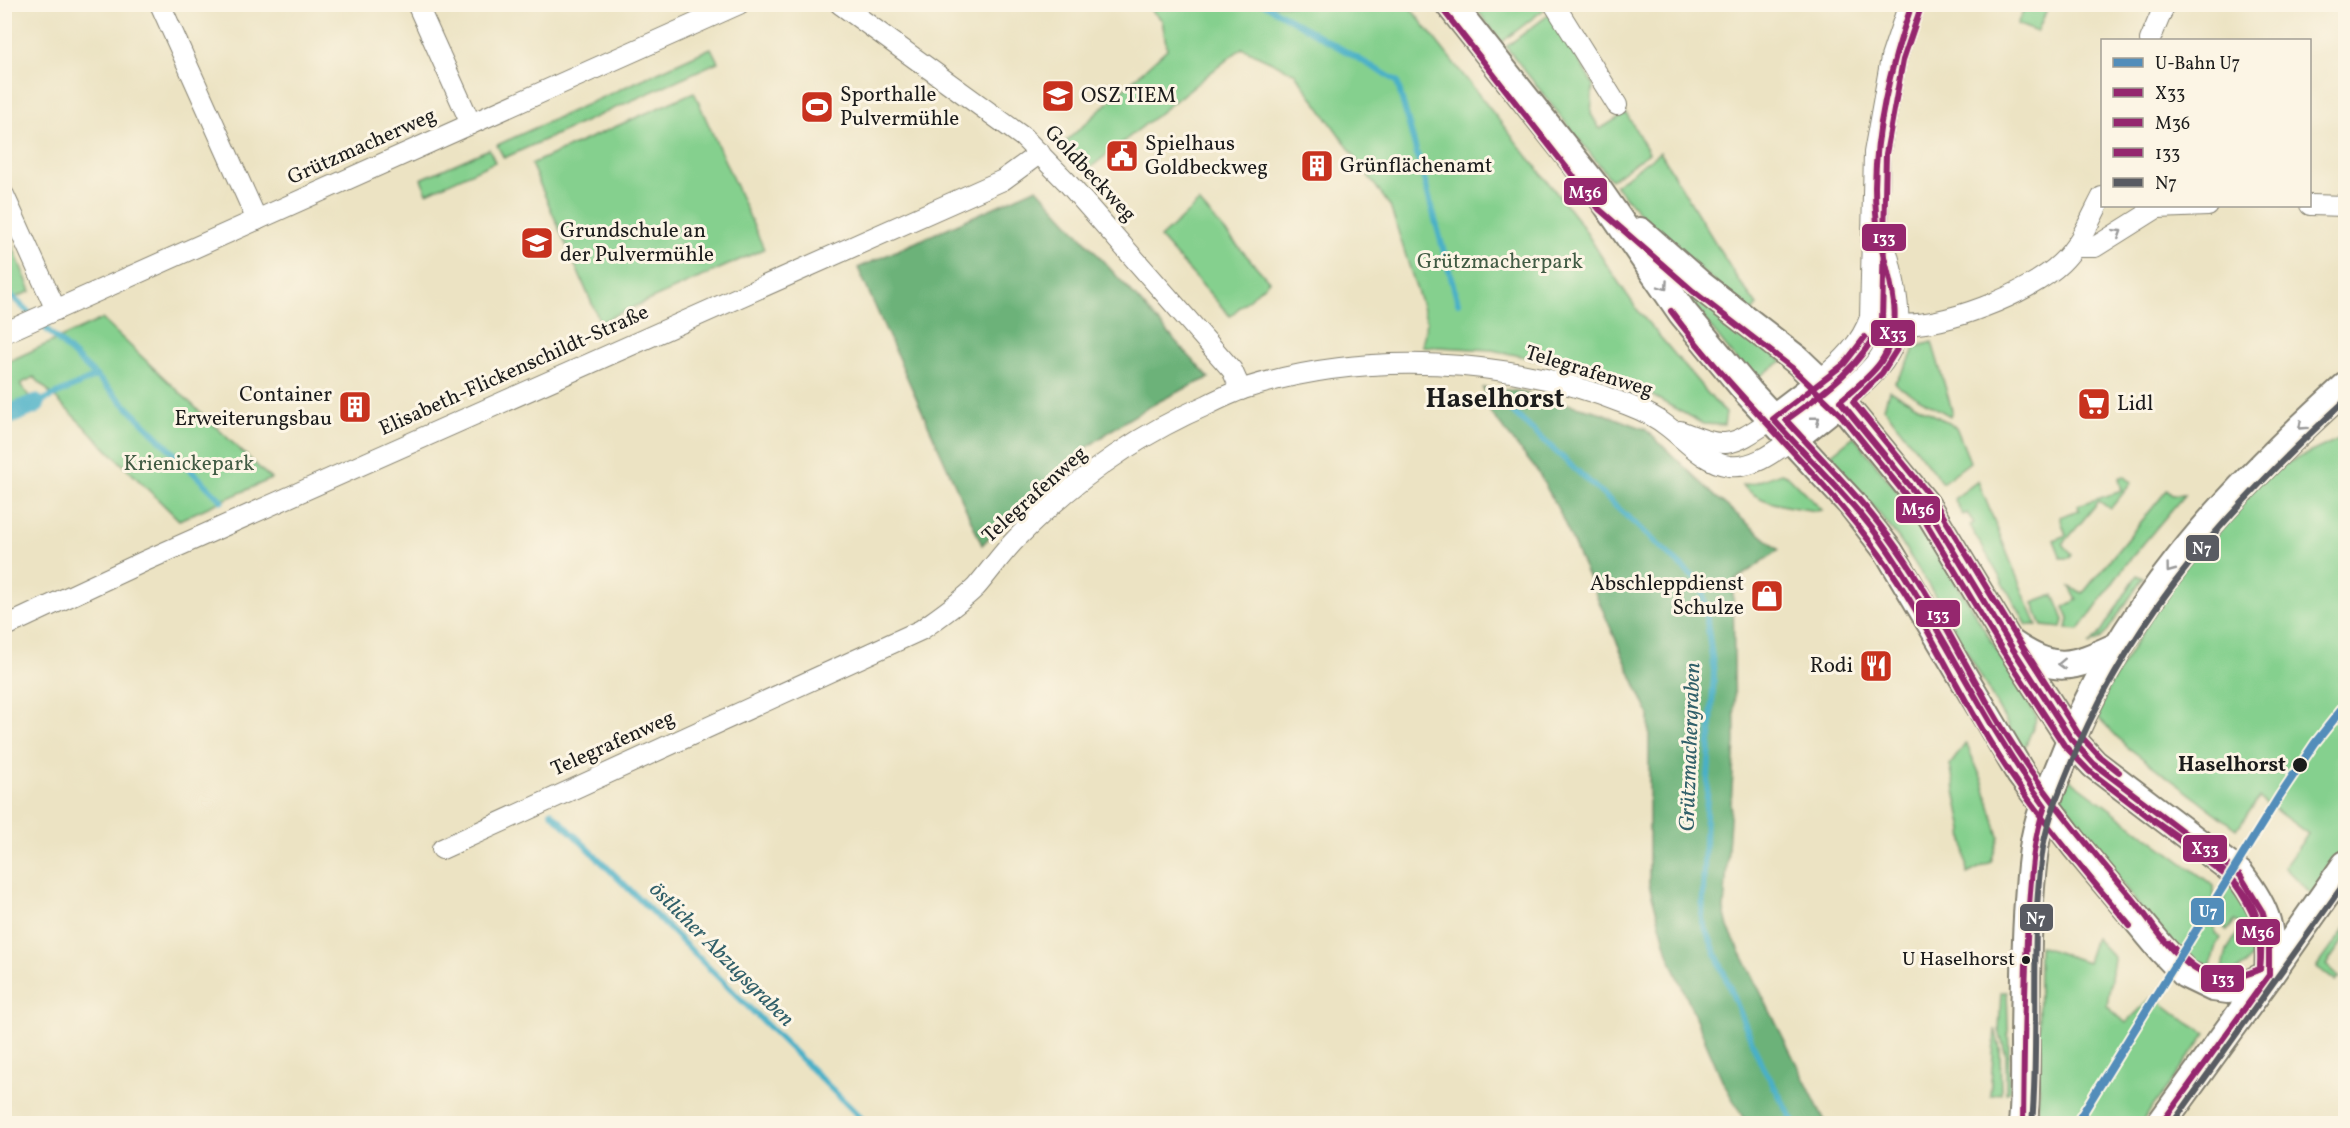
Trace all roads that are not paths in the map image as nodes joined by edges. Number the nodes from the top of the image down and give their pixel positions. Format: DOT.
graph roads {
  1 [pos="160,4"];
  2 [pos="417,4"];
  3 [pos="739,4"];
  4 [pos="840,4"];
  5 [pos="1450,4"];
  6 [pos="1554,4"];
  7 [pos="1912,4"];
  8 [pos="2165,4"];
  9 [pos="2150,39"];
  10 [pos="1617,105"];
  11 [pos="471,124"];
  12 [pos="1040,153"];
  13 [pos="4,195"];
  14 [pos="2101,201"];
  15 [pos="1606,203"];
  16 [pos="2311,205"];
  17 [pos="2346,206"];
  18 [pos="2152,207"];
  19 [pos="1876,218"];
  20 [pos="256,220"];
  21 [pos="2076,247"];
  22 [pos="49,313"];
  23 [pos="1896,324"];
  24 [pos="5,332"];
  25 [pos="2346,387"];
  26 [pos="1241,390"];
  27 [pos="1831,391"];
  28 [pos="1773,419"];
  29 [pos="1666,425"];
  30 [pos="1791,440"];
  31 [pos="4,627"];
  32 [pos="2009,643"];
  33 [pos="2117,647"];
  34 [pos="2071,739"];
  35 [pos="2045,806"];
  36 [pos="442,849"];
  37 [pos="2346,865"];
  38 [pos="2269,975"];
  39 [pos="2023,1124"];
  40 [pos="2160,1124"];
  1 -- 20 [label="street"];
  2 -- 11 [label="street"];
  3 -- 11 [label="street, Grützmacherweg"];
  4 -- 12 [label="street, Goldbeckweg"];
  5 -- 15 [label="main road"];
  6 -- 10 [label="street"];
  7 -- 19 [label="street"];
  8 -- 9 [label="street"];
  11 -- 20 [label="street, Grützmacherweg"];
  12 -- 26 [label="street, Goldbeckweg"];
  12 -- 31 [label="street, Elisabeth-Flickenschildt-Straße"];
  13 -- 22 [label="street"];
  14 -- 21 [label="street"];
  15 -- 27 [label="main road"];
  15 -- 28 [label="main road, one-way"];
  16 -- 17 [label="street"];
  21 -- 18 [label="street, one-way"];
  19 -- 23 [label="street"];
  19 -- 27 [label="street"];
  20 -- 22 [label="street, Grützmacherweg"];
  21 -- 23 [label="street"];
  22 -- 24 [label="street, Grützmacherweg"];
  23 -- 27 [label="street"];
  25 -- 33 [label="main road, one-way"];
  26 -- 29 [label="street, Telegrafenweg"];
  26 -- 36 [label="street, Telegrafenweg"];
  27 -- 28 [label="main road"];
  30 -- 27 [label="main road, one-way"];
  27 -- 32 [label="main road"];
  28 -- 29 [label="street, Telegrafenweg"];
  28 -- 30 [label="main road"];
  29 -- 30 [label="street, Telegrafenweg"];
  30 -- 35 [label="main road"];
  33 -- 32 [label="main road, one-way"];
  32 -- 34 [label="main road"];
  33 -- 34 [label="main road"];
  34 -- 35 [label="main road"];
  34 -- 38 [label="main road"];
  35 -- 38 [label="main road"];
  35 -- 39 [label="main road"];
  37 -- 38 [label="main road"];
  38 -- 40 [label="main road"];
}
